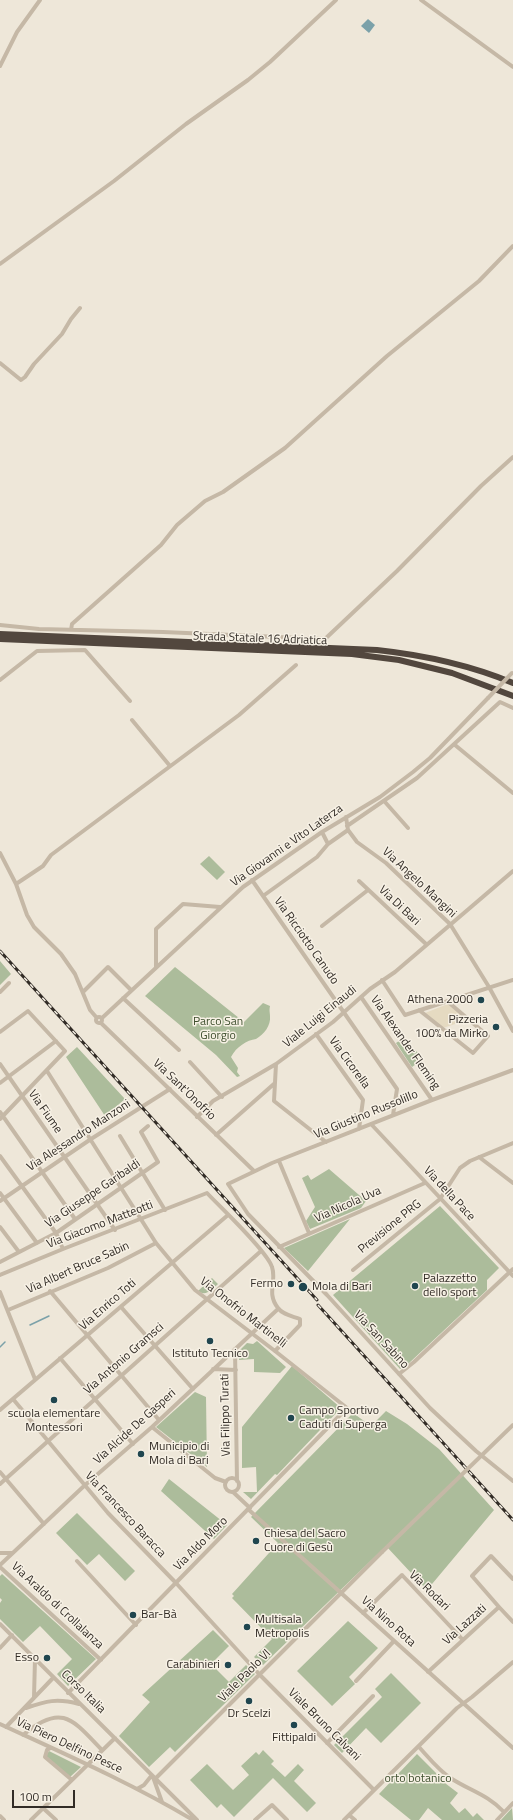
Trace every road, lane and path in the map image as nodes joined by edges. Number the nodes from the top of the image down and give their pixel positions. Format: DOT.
graph roads {
  1 [pos="40,0"];
  2 [pos="336,0"];
  3 [pos="421,0"];
  4 [pos="0,66"];
  5 [pos="513,67"];
  6 [pos="513,246"];
  7 [pos="0,264"];
  8 [pos="80,308"];
  9 [pos="0,363"];
  10 [pos="513,457"];
  11 [pos="0,625"];
  12 [pos="71,630"];
  13 [pos="0,634"];
  14 [pos="0,639"];
  15 [pos="296,665"];
  16 [pos="512,672"];
  17 [pos="0,680"];
  18 [pos="513,683"];
  19 [pos="513,696"];
  20 [pos="130,701"];
  21 [pos="513,708"];
  22 [pos="132,720"];
  23 [pos="455,745"];
  24 [pos="170,766"];
  25 [pos="513,793"];
  26 [pos="385,802"];
  27 [pos="346,817"];
  28 [pos="348,828"];
  29 [pos="408,828"];
  30 [pos="322,832"];
  31 [pos="328,844"];
  32 [pos="0,853"];
  33 [pos="513,871"];
  34 [pos="252,880"];
  35 [pos="359,882"];
  36 [pos="16,884"];
  37 [pos="368,890"];
  38 [pos="263,896"];
  39 [pos="220,907"];
  40 [pos="450,924"];
  41 [pos="322,926"];
  42 [pos="426,944"];
  43 [pos="156,966"];
  44 [pos="382,980"];
  45 [pos="513,980"];
  46 [pos="9,983"];
  47 [pos="489,987"];
  48 [pos="131,990"];
  49 [pos="0,992"];
  50 [pos="82,992"];
  51 [pos="361,997"];
  52 [pos="123,998"];
  53 [pos="447,1001"];
  54 [pos="419,1010"];
  55 [pos="344,1012"];
  56 [pos="100,1020"];
  57 [pos="513,1031"];
  58 [pos="0,1032"];
  59 [pos="316,1034"];
  60 [pos="56,1041"];
  61 [pos="179,1050"];
  62 [pos="190,1062"];
  63 [pos="0,1064"];
  64 [pos="276,1064"];
  65 [pos="513,1070"];
  66 [pos="47,1071"];
  67 [pos="9,1076"];
  68 [pos="0,1083"];
  69 [pos="275,1083"];
  70 [pos="170,1089"];
  71 [pos="222,1096"];
  72 [pos="22,1097"];
  73 [pos="432,1100"];
  74 [pos="0,1112"];
  75 [pos="393,1115"];
  76 [pos="197,1117"];
  77 [pos="2,1118"];
  78 [pos="371,1124"];
  79 [pos="148,1126"];
  80 [pos="359,1129"];
  81 [pos="216,1135"];
  82 [pos="120,1136"];
  83 [pos="91,1138"];
  84 [pos="326,1142"];
  85 [pos="513,1143"];
  86 [pos="0,1156"];
  87 [pos="64,1157"];
  88 [pos="479,1157"];
  89 [pos="279,1161"];
  90 [pos="254,1171"];
  91 [pos="43,1172"];
  92 [pos="143,1173"];
  93 [pos="425,1183"];
  94 [pos="513,1183"];
  95 [pos="228,1184"];
  96 [pos="22,1186"];
  97 [pos="121,1186"];
  98 [pos="0,1193"];
  99 [pos="2,1199"];
  100 [pos="440,1199"];
  101 [pos="96,1203"];
  102 [pos="165,1210"];
  103 [pos="228,1215"];
  104 [pos="75,1219"];
  105 [pos="141,1220"];
  106 [pos="0,1227"];
  107 [pos="115,1230"];
  108 [pos="56,1233"];
  109 [pos="309,1233"];
  110 [pos="37,1243"];
  111 [pos="156,1243"];
  112 [pos="279,1247"];
  113 [pos="63,1249"];
  114 [pos="261,1251"];
  115 [pos="19,1252"];
  116 [pos="0,1262"];
  117 [pos="171,1263"];
  118 [pos="513,1269"];
  119 [pos="353,1270"];
  120 [pos="509,1273"];
  121 [pos="0,1275"];
  122 [pos="513,1276"];
  123 [pos="50,1291"];
  124 [pos="0,1292"];
  125 [pos="206,1300"];
  126 [pos="2,1303"];
  127 [pos="121,1307"];
  128 [pos="278,1309"];
  129 [pos="8,1310"];
  130 [pos="251,1333"];
  131 [pos="87,1336"];
  132 [pos="154,1346"];
  133 [pos="235,1349"];
  134 [pos="275,1351"];
  135 [pos="60,1358"];
  136 [pos="213,1369"];
  137 [pos="236,1370"];
  138 [pos="398,1374"];
  139 [pos="121,1376"];
  140 [pos="35,1379"];
  141 [pos="193,1389"];
  142 [pos="94,1398"];
  143 [pos="13,1400"];
  144 [pos="347,1408"];
  145 [pos="0,1410"];
  146 [pos="160,1420"];
  147 [pos="513,1426"];
  148 [pos="152,1427"];
  149 [pos="47,1442"];
  150 [pos="133,1444"];
  151 [pos="0,1472"];
  152 [pos="5,1479"];
  153 [pos="237,1481"];
  154 [pos="513,1481"];
  155 [pos="226,1482"];
  156 [pos="0,1484"];
  157 [pos="84,1486"];
  158 [pos="234,1492"];
  159 [pos="251,1508"];
  160 [pos="44,1524"];
  161 [pos="0,1553"];
  162 [pos="12,1553"];
  163 [pos="77,1561"];
  164 [pos="0,1566"];
  165 [pos="513,1579"];
  166 [pos="176,1583"];
  167 [pos="341,1594"];
  168 [pos="500,1607"];
  169 [pos="363,1613"];
  170 [pos="513,1622"];
  171 [pos="0,1624"];
  172 [pos="136,1625"];
  173 [pos="12,1635"];
  174 [pos="463,1640"];
  175 [pos="394,1641"];
  176 [pos="0,1648"];
  177 [pos="35,1659"];
  178 [pos="101,1660"];
  179 [pos="513,1662"];
  180 [pos="428,1672"];
  181 [pos="260,1675"];
  182 [pos="53,1678"];
  183 [pos="356,1681"];
  184 [pos="68,1693"];
  185 [pos="373,1696"];
  186 [pos="34,1697"];
  187 [pos="464,1702"];
  188 [pos="80,1704"];
  189 [pos="23,1709"];
  190 [pos="0,1724"];
  191 [pos="6,1727"];
  192 [pos="23,1735"];
  193 [pos="115,1738"];
  194 [pos="513,1739"];
  195 [pos="327,1743"];
  196 [pos="508,1744"];
  197 [pos="419,1747"];
  198 [pos="50,1748"];
  199 [pos="513,1748"];
  200 [pos="102,1750"];
  201 [pos="87,1766"];
  202 [pos="152,1775"];
  203 [pos="155,1779"];
  204 [pos="72,1780"];
  205 [pos="137,1789"];
  206 [pos="374,1790"];
  207 [pos="162,1802"];
  208 [pos="513,1803"];
  209 [pos="43,1808"];
  210 [pos="504,1812"];
  211 [pos="349,1815"];
  212 [pos="0,1816"];
  213 [pos="4,1820"];
  214 [pos="31,1820"];
  215 [pos="56,1820"];
  216 [pos="193,1820"];
  217 [pos="196,1820"];
  218 [pos="255,1820"];
  219 [pos="287,1820"];
  220 [pos="344,1820"];
  221 [pos="355,1820"];
  222 [pos="497,1820"];
  1 -- 4 [label="street"];
  2 -- 7 [label="street"];
  3 -- 5 [label="street"];
  6 -- 12 [label="street"];
  8 -- 9 [label="street"];
  10 -- 12 [label="street"];
  11 -- 12 [label="street"];
  13 -- 18 [label="highway, Strada Statale 16 Adriatica"];
  14 -- 19 [label="highway, Strada Statale 16 Adriatica"];
  15 -- 24 [label="street"];
  16 -- 27 [label="street, Via Giovanni e Vito Laterza, bridge"];
  17 -- 20 [label="street"];
  21 -- 23 [label="street"];
  22 -- 24 [label="street"];
  23 -- 25 [label="street"];
  23 -- 26 [label="street"];
  24 -- 36 [label="street"];
  26 -- 28 [label="street"];
  26 -- 29 [label="street"];
  27 -- 28 [label="street"];
  27 -- 30 [label="street, Via Giovanni e Vito Laterza"];
  28 -- 31 [label="street"];
  28 -- 40 [label="street, Via Angelo Mangini"];
  30 -- 31 [label="street"];
  30 -- 34 [label="street, Via Giovanni e Vito Laterza"];
  31 -- 38 [label="street"];
  32 -- 36 [label="street, Via Sant'Onofrio"];
  33 -- 40 [label="street, Viale Luigi Einaudi"];
  34 -- 38 [label="street, Via Ricciotto Canudo"];
  34 -- 39 [label="street, Via Giovanni e Vito Laterza"];
  35 -- 37 [label="street, Via Di Bari"];
  36 -- 50 [label="street, Via Sant'Onofrio"];
  37 -- 41 [label="street"];
  37 -- 42 [label="street, Via Di Bari"];
  38 -- 55 [label="street, Via Ricciotto Canudo"];
  39 -- 43 [label="street, Via Giovanni e Vito Laterza"];
  39 -- 43 [label="street"];
  40 -- 42 [label="street, Viale Luigi Einaudi"];
  40 -- 47 [label="street, Via Angelo Mangini"];
  42 -- 44 [label="street, Viale Luigi Einaudi"];
  43 -- 48 [label="street, Via Giovanni e Vito Laterza"];
  44 -- 51 [label="street, Viale Luigi Einaudi"];
  44 -- 54 [label="street"];
  45 -- 47 [label="street"];
  46 -- 49 [label="street"];
  47 -- 53 [label="street"];
  47 -- 57 [label="street, Via Angelo Mangini"];
  48 -- 50 [label="street"];
  48 -- 52 [label="street, Via Giovanni e Vito Laterza"];
  50 -- 56 [label="street, Via Sant'Onofrio"];
  51 -- 55 [label="street, Viale Luigi Einaudi"];
  51 -- 73 [label="street, Via Alexander Fleming"];
  52 -- 56 [label="street, Via Giovanni e Vito Laterza"];
  52 -- 61 [label="street"];
  53 -- 54 [label="street"];
  53 -- 54 [label="street"];
  55 -- 59 [label="street, Viale Luigi Einaudi"];
  55 -- 75 [label="street, Via Ricciotto Canudo"];
  56 -- 70 [label="street, Via Sant'Onofrio"];
  58 -- 60 [label="street"];
  59 -- 64 [label="street, Viale Luigi Einaudi"];
  59 -- 80 [label="street, Via Cicorella"];
  60 -- 66 [label="street"];
  60 -- 67 [label="street"];
  62 -- 71 [label="street"];
  63 -- 67 [label="street, Via Fiume"];
  64 -- 69 [label="street"];
  64 -- 71 [label="street, Viale Luigi Einaudi"];
  65 -- 73 [label="street, Via Giustino Russolillo"];
  66 -- 72 [label="street"];
  66 -- 83 [label="street, Via Onofrio Martinelli"];
  67 -- 68 [label="street"];
  67 -- 72 [label="street, Via Fiume"];
  69 -- 81 [label="street"];
  69 -- 84 [label="street"];
  70 -- 76 [label="street, Via Sant'Onofrio"];
  70 -- 83 [label="street, Via Alessandro Manzoni"];
  71 -- 76 [label="street, Viale Luigi Einaudi"];
  72 -- 77 [label="street"];
  72 -- 87 [label="street, Via Fiume"];
  73 -- 75 [label="street, Via Giustino Russolillo"];
  74 -- 77 [label="street"];
  75 -- 78 [label="street, Via Giustino Russolillo"];
  76 -- 81 [label="street, Via Sant'Onofrio"];
  77 -- 91 [label="street"];
  78 -- 80 [label="street, Via Giustino Russolillo"];
  78 -- 93 [label="street, Via della Pace"];
  79 -- 92 [label="street, Via Giuseppe Garibaldi"];
  80 -- 84 [label="street, Via Giustino Russolillo"];
  81 -- 90 [label="street, Via Sant'Onofrio"];
  82 -- 92 [label="street"];
  83 -- 87 [label="street, Via Alessandro Manzoni"];
  83 -- 97 [label="street, Via Onofrio Martinelli"];
  84 -- 89 [label="street, Via Giustino Russolillo"];
  85 -- 88 [label="street, Previsione PRG"];
  86 -- 96 [label="street"];
  87 -- 91 [label="street, Via Alessandro Manzoni"];
  87 -- 101 [label="street, Via Fiume"];
  88 -- 94 [label="street"];
  88 -- 100 [label="street, Previsione PRG"];
  89 -- 90 [label="street, Via Giustino Russolillo"];
  89 -- 109 [label="street"];
  90 -- 95 [label="street, Via Giustino Russolillo"];
  91 -- 96 [label="street, Via Alessandro Manzoni"];
  91 -- 104 [label="street"];
  92 -- 97 [label="street, Via Giuseppe Garibaldi"];
  92 -- 102 [label="street"];
  93 -- 100 [label="street, Via della Pace"];
  93 -- 109 [label="street, Via Nicola Uva"];
  95 -- 112 [label="street, Via San Sabino"];
  96 -- 99 [label="street, Via Alessandro Manzoni"];
  96 -- 108 [label="street"];
  97 -- 101 [label="street, Via Giuseppe Garibaldi"];
  97 -- 105 [label="street, Via Onofrio Martinelli"];
  98 -- 99 [label="street"];
  99 -- 110 [label="street"];
  100 -- 119 [label="street, Previsione PRG"];
  100 -- 120 [label="street, Via della Pace"];
  101 -- 104 [label="street, Via Giuseppe Garibaldi"];
  101 -- 107 [label="street, Via Fiume"];
  102 -- 103 [label="street, Via Giacomo Matteotti"];
  102 -- 105 [label="street, Via Giacomo Matteotti"];
  103 -- 114 [label="street"];
  103 -- 117 [label="street, Via Enrico Toti"];
  104 -- 108 [label="street, Via Giuseppe Garibaldi"];
  105 -- 107 [label="street, Via Giacomo Matteotti"];
  105 -- 111 [label="street, Via Onofrio Martinelli"];
  106 -- 115 [label="street"];
  107 -- 113 [label="street, Via Giacomo Matteotti"];
  108 -- 110 [label="street, Via Giuseppe Garibaldi"];
  108 -- 113 [label="street"];
  109 -- 112 [label="street, Via Nicola Uva"];
  110 -- 115 [label="street, Via Giuseppe Garibaldi"];
  111 -- 117 [label="street, Via Onofrio Martinelli"];
  111 -- 123 [label="street, Via Albert Bruce Sabin"];
  112 -- 138 [label="street, Via San Sabino"];
  113 -- 121 [label="street, Via Giacomo Matteotti"];
  114 -- 125 [label="street, Via Antonio Gramsci"];
  114 -- 128 [label="street"];
  115 -- 116 [label="street, Via Giuseppe Garibaldi"];
  117 -- 125 [label="street, Via Onofrio Martinelli"];
  117 -- 127 [label="street, Via Enrico Toti"];
  118 -- 120 [label="street"];
  120 -- 122 [label="street, Via della Pace"];
  120 -- 138 [label="street"];
  123 -- 129 [label="street, Via Albert Bruce Sabin"];
  123 -- 131 [label="street"];
  124 -- 126 [label="street"];
  125 -- 130 [label="street, Via Onofrio Martinelli"];
  125 -- 132 [label="street, Via Antonio Gramsci"];
  126 -- 129 [label="street"];
  127 -- 131 [label="street, Via Enrico Toti"];
  127 -- 132 [label="street"];
  128 -- 130 [label="street, Via Alcide De Gasperi"];
  128 -- 134 [label="street"];
  129 -- 140 [label="street"];
  130 -- 133 [label="street, Via Alcide De Gasperi"];
  130 -- 134 [label="street, Via Onofrio Martinelli"];
  131 -- 135 [label="street, Via Enrico Toti"];
  131 -- 139 [label="street"];
  132 -- 139 [label="street, Via Antonio Gramsci"];
  132 -- 141 [label="street"];
  133 -- 136 [label="street, Via Alcide De Gasperi"];
  133 -- 137 [label="street, Via Filippo Turati"];
  134 -- 144 [label="street, Via Onofrio Martinelli"];
  135 -- 140 [label="street, Via Enrico Toti"];
  135 -- 142 [label="street"];
  136 -- 137 [label="street"];
  136 -- 141 [label="street, Via Alcide De Gasperi"];
  137 -- 153 [label="street, Via Filippo Turati"];
  138 -- 154 [label="street, Via San Sabino"];
  139 -- 142 [label="street, Via Antonio Gramsci"];
  139 -- 146 [label="street"];
  140 -- 143 [label="street, Via Enrico Toti"];
  141 -- 146 [label="street, Via Alcide De Gasperi"];
  142 -- 149 [label="street, Via Antonio Gramsci"];
  142 -- 150 [label="street"];
  143 -- 145 [label="street, Via Enrico Toti"];
  143 -- 149 [label="street, Via Francesco Baracca"];
  144 -- 159 [label="street, Via Aldo Moro"];
  146 -- 148 [label="street, Via Alcide De Gasperi"];
  147 -- 167 [label="street, Viale Paolo VI, bridge"];
  148 -- 150 [label="street, Via Alcide De Gasperi"];
  148 -- 155 [label="street"];
  149 -- 152 [label="street, Via Antonio Gramsci"];
  149 -- 157 [label="street, Via Francesco Baracca"];
  150 -- 157 [label="street, Via Alcide De Gasperi"];
  151 -- 152 [label="street"];
  152 -- 156 [label="street, Via Antonio Gramsci"];
  152 -- 160 [label="street"];
  153 -- 155 [label="street"];
  153 -- 158 [label="street"];
  155 -- 158 [label="street"];
  157 -- 160 [label="street, Via Alcide De Gasperi"];
  157 -- 166 [label="street, Via Francesco Baracca"];
  158 -- 159 [label="street, Via Nino Rota"];
  159 -- 166 [label="street, Via Aldo Moro"];
  159 -- 167 [label="street, Via Nino Rota"];
  160 -- 162 [label="street, Via Alcide De Gasperi"];
  161 -- 162 [label="street"];
  162 -- 164 [label="street, Via Alcide De Gasperi"];
  163 -- 172 [label="street"];
  164 -- 178 [label="street, Via Araldo di Crollalanza"];
  165 -- 168 [label="street"];
  166 -- 172 [label="street, Via Aldo Moro"];
  166 -- 181 [label="street, Via Francesco Baracca"];
  167 -- 169 [label="street, Via Nino Rota"];
  167 -- 181 [label="street, Viale Paolo VI"];
  168 -- 170 [label="street, Via Lazzati"];
  168 -- 174 [label="street, Via Lazzati"];
  169 -- 174 [label="street, Via Rodari"];
  169 -- 175 [label="street, Via Nino Rota"];
  171 -- 173 [label="street, Corso Italia"];
  172 -- 178 [label="street, Via Aldo Moro"];
  173 -- 176 [label="street"];
  173 -- 177 [label="street, Corso Italia"];
  174 -- 180 [label="street, Via Lazzati"];
  175 -- 180 [label="street, Via Nino Rota"];
  175 -- 183 [label="street"];
  177 -- 182 [label="street, Corso Italia"];
  177 -- 186 [label="street"];
  178 -- 184 [label="street, Via Aldo Moro"];
  179 -- 187 [label="street"];
  180 -- 187 [label="street, Via Nino Rota"];
  181 -- 195 [label="street, Viale Bruno Calvani"];
  181 -- 203 [label="street, Viale Paolo VI"];
  182 -- 184 [label="street, Corso Italia"];
  182 -- 186 [label="street"];
  184 -- 188 [label="street, Corso Italia"];
  185 -- 195 [label="street"];
  186 -- 189 [label="street"];
  187 -- 196 [label="street, Via Nino Rota"];
  187 -- 197 [label="street"];
  188 -- 189 [label="street"];
  188 -- 193 [label="street, Corso Italia"];
  189 -- 191 [label="street"];
  190 -- 191 [label="street, Via Piero Delfino Pesce"];
  191 -- 192 [label="street, Via Piero Delfino Pesce"];
  192 -- 198 [label="street, Via Piero Delfino Pesce"];
  192 -- 200 [label="street"];
  193 -- 200 [label="street"];
  193 -- 202 [label="street, Corso Italia"];
  194 -- 196 [label="street"];
  195 -- 206 [label="street, Viale Bruno Calvani"];
  196 -- 199 [label="street, Via Nino Rota"];
  197 -- 206 [label="street"];
  197 -- 210 [label="street"];
  198 -- 201 [label="street, Via Piero Delfino Pesce"];
  198 -- 204 [label="street"];
  200 -- 201 [label="street"];
  201 -- 204 [label="street"];
  201 -- 205 [label="street, Via Piero Delfino Pesce"];
  202 -- 203 [label="street, Corso Italia"];
  202 -- 205 [label="street"];
  202 -- 207 [label="street, Corso Italia"];
  203 -- 217 [label="street, Corso Italia"];
  204 -- 209 [label="street"];
  205 -- 207 [label="street, Via Piero Delfino Pesce"];
  206 -- 211 [label="street"];
  207 -- 216 [label="street, Via Piero Delfino Pesce"];
  208 -- 210 [label="street"];
  209 -- 214 [label="street"];
  209 -- 215 [label="street"];
  210 -- 222 [label="street"];
  211 -- 220 [label="street"];
  211 -- 221 [label="street"];
  212 -- 213 [label="street"];
  218 -- 219 [label="street"];
}
